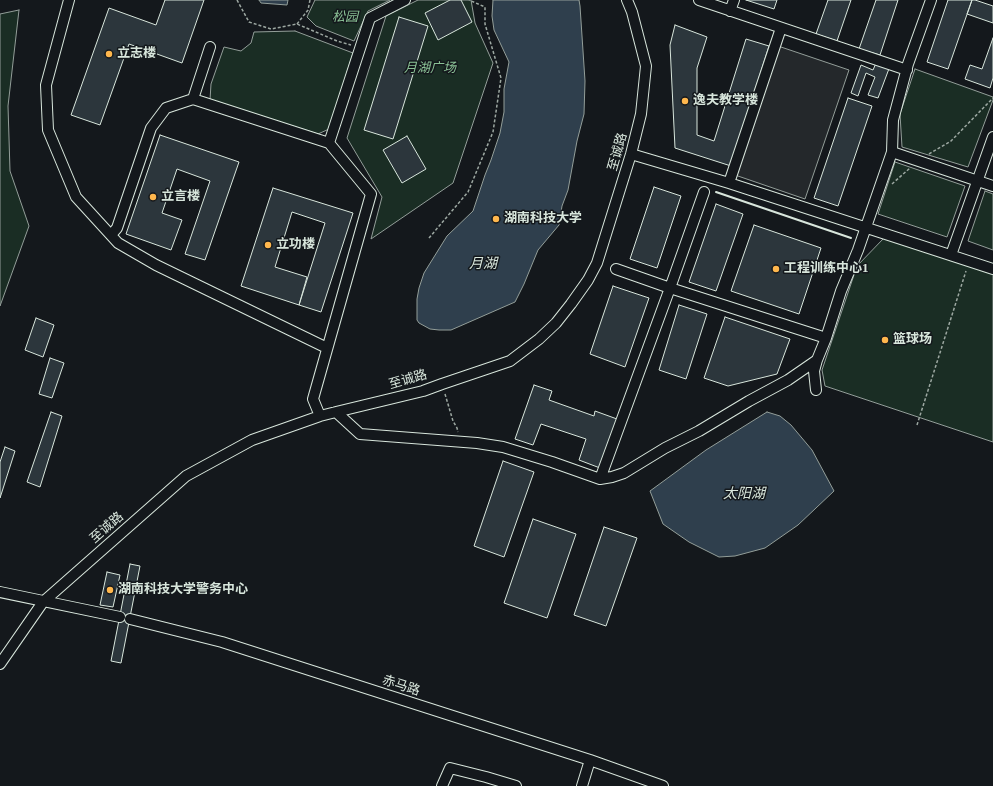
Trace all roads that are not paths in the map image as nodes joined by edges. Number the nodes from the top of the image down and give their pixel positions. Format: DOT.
graph roads {
  1 [pos="69,0"];
  2 [pos="405,0"];
  3 [pos="627,0"];
  4 [pos="698,0"];
  5 [pos="734,0"];
  6 [pos="931,0"];
  7 [pos="730,11"];
  8 [pos="781,28"];
  9 [pos="210,47"];
  10 [pos="907,70"];
  11 [pos="193,99"];
  12 [pos="993,137"];
  13 [pos="329,143"];
  14 [pos="892,152"];
  15 [pos="631,154"];
  16 [pos="977,181"];
  17 [pos="729,183"];
  18 [pos="993,186"];
  19 [pos="704,192"];
  20 [pos="866,228"];
  21 [pos="111,235"];
  22 [pos="951,255"];
  23 [pos="616,269"];
  24 [pos="993,269"];
  25 [pos="670,288"];
  26 [pos="826,338"];
  27 [pos="326,348"];
  28 [pos="817,360"];
  29 [pos="816,390"];
  30 [pos="336,412"];
  31 [pos="320,416"];
  32 [pos="600,479"];
  33 [pos="0,592"];
  34 [pos="43,602"];
  35 [pos="0,664"];
  36 [pos="593,761"];
  37 [pos="484,781"];
  38 [pos="442,786"];
  39 [pos="516,786"];
  40 [pos="582,786"];
  41 [pos="588,786"];
  42 [pos="663,786"];
  1 -- 21 [label="street"];
  2 -- 13 [label="street"];
  3 -- 15 [label="street, 至诚路"];
  4 -- 7 [label="street"];
  5 -- 7 [label="street"];
  6 -- 10 [label="street"];
  7 -- 8 [label="street"];
  8 -- 10 [label="street"];
  8 -- 17 [label="street"];
  9 -- 11 [label="street"];
  10 -- 14 [label="street"];
  11 -- 13 [label="street"];
  11 -- 21 [label="street"];
  12 -- 16 [label="street"];
  13 -- 27 [label="street"];
  14 -- 16 [label="street"];
  14 -- 20 [label="street"];
  15 -- 17 [label="street"];
  15 -- 30 [label="street, 至诚路"];
  16 -- 18 [label="street"];
  16 -- 22 [label="street"];
  17 -- 20 [label="street"];
  19 -- 25 [label="street"];
  20 -- 22 [label="street"];
  20 -- 26 [label="street"];
  21 -- 27 [label="street"];
  22 -- 24 [label="street"];
  23 -- 25 [label="street"];
  25 -- 26 [label="street"];
  25 -- 32 [label="street"];
  26 -- 28 [label="street"];
  27 -- 31 [label="street"];
  28 -- 29 [label="street"];
  28 -- 32 [label="street"];
  30 -- 31 [label="street, 至诚路"];
  30 -- 32 [label="street"];
  31 -- 34 [label="street, 至诚路"];
  33 -- 34 [label="street, 赤马路"];
  34 -- 35 [label="street, 至诚路"];
  34 -- 36 [label="street, 赤马路"];
  36 -- 40 [label="street"];
  36 -- 41 [label="street"];
  36 -- 42 [label="street, 赤马路"];
  37 -- 38 [label="street"];
  37 -- 39 [label="street"];
}
